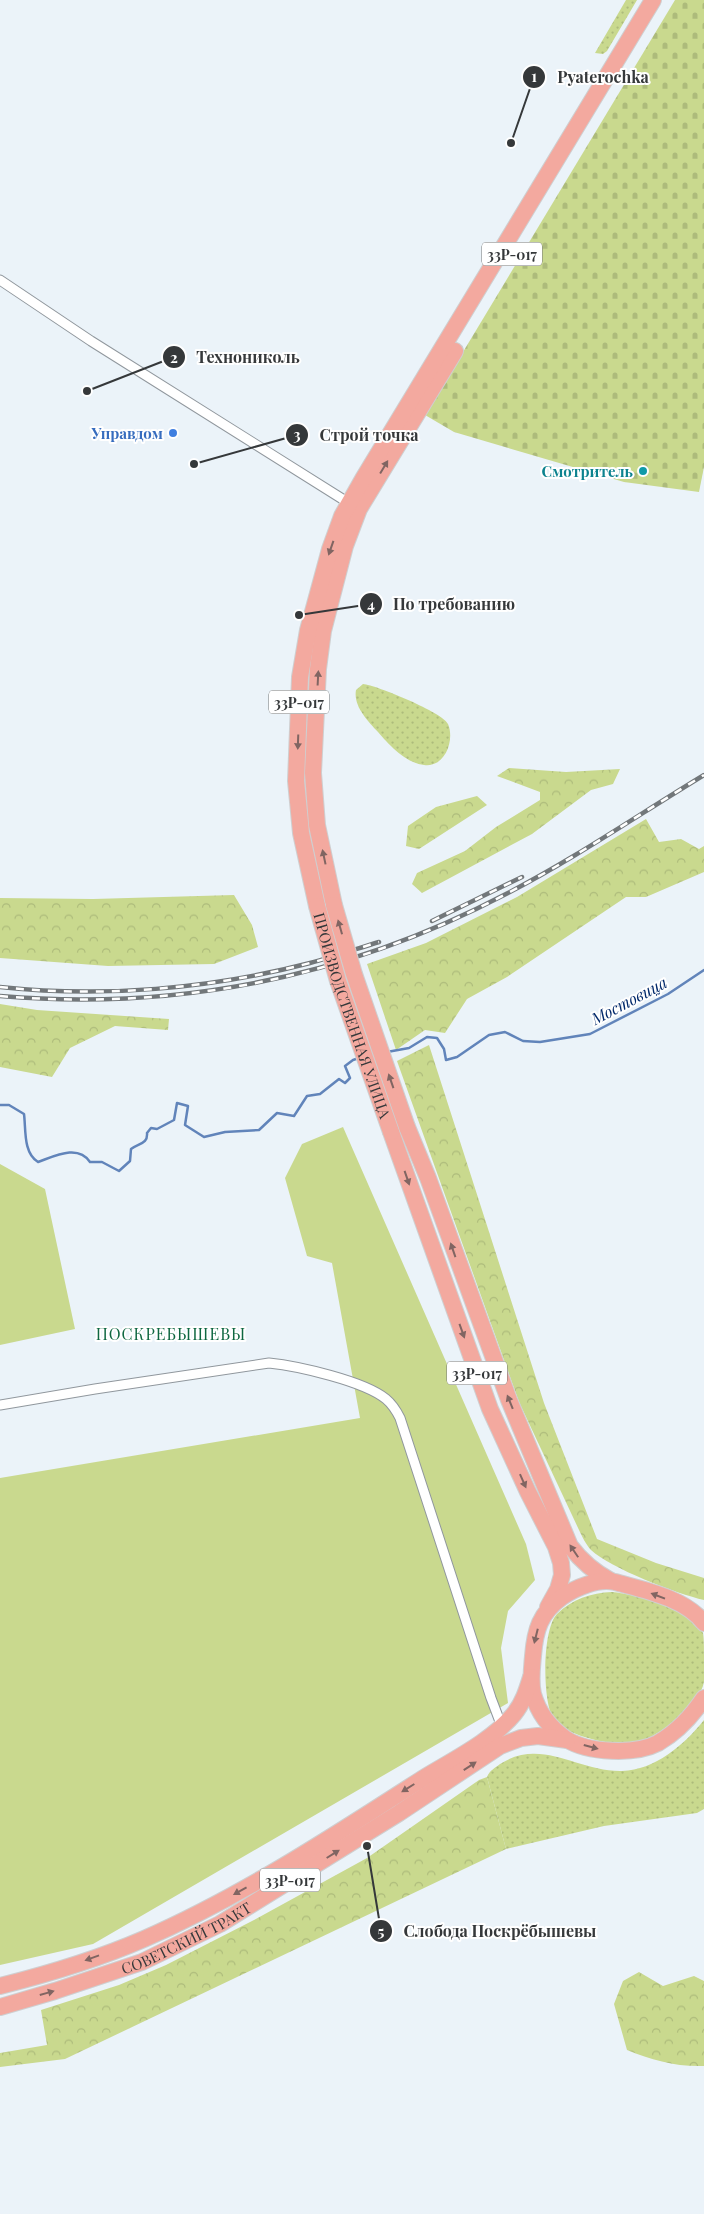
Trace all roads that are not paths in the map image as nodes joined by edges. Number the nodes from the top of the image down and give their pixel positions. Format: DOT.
graph roads {
  1 [pos="654,0"];
  2 [pos="665,0"];
  3 [pos="0,280"];
  4 [pos="354,506"];
  5 [pos="0,1406"];
  6 [pos="612,1581"];
  7 [pos="548,1607"];
  8 [pos="704,1622"];
  9 [pos="531,1677"];
  10 [pos="704,1698"];
  11 [pos="502,1727"];
  12 [pos="567,1740"];
  13 [pos="0,1986"];
  14 [pos="0,2007"];
  1 -- 4 [label="highway, ПРОИЗВОДСТВЕННАЯ УЛИЦА / 33Р-017"];
  4 -- 2 [label="highway, ПРОИЗВОДСТВЕННАЯ УЛИЦА / 33Р-017, one-way"];
  3 -- 4 [label="street"];
  6 -- 4 [label="highway, ПРОИЗВОДСТВЕННАЯ УЛИЦА / 33Р-017, one-way, bridge"];
  4 -- 7 [label="highway, ПРОИЗВОДСТВЕННАЯ УЛИЦА / 33Р-017, one-way, bridge"];
  5 -- 11 [label="street"];
  6 -- 7 [label="highway, 33Р-017"];
  8 -- 6 [label="highway, 33Р-017, one-way"];
  7 -- 9 [label="highway, 33Р-017, one-way"];
  9 -- 11 [label="highway, СОВЕТСКИЙ ТРАКТ / 33Р-017"];
  9 -- 12 [label="highway, 33Р-017"];
  12 -- 10 [label="highway, 33Р-017, one-way"];
  11 -- 13 [label="highway, СОВЕТСКИЙ ТРАКТ / 33Р-017, one-way"];
  14 -- 12 [label="highway, СОВЕТСКИЙ ТРАКТ / 33Р-017, one-way"];
}
